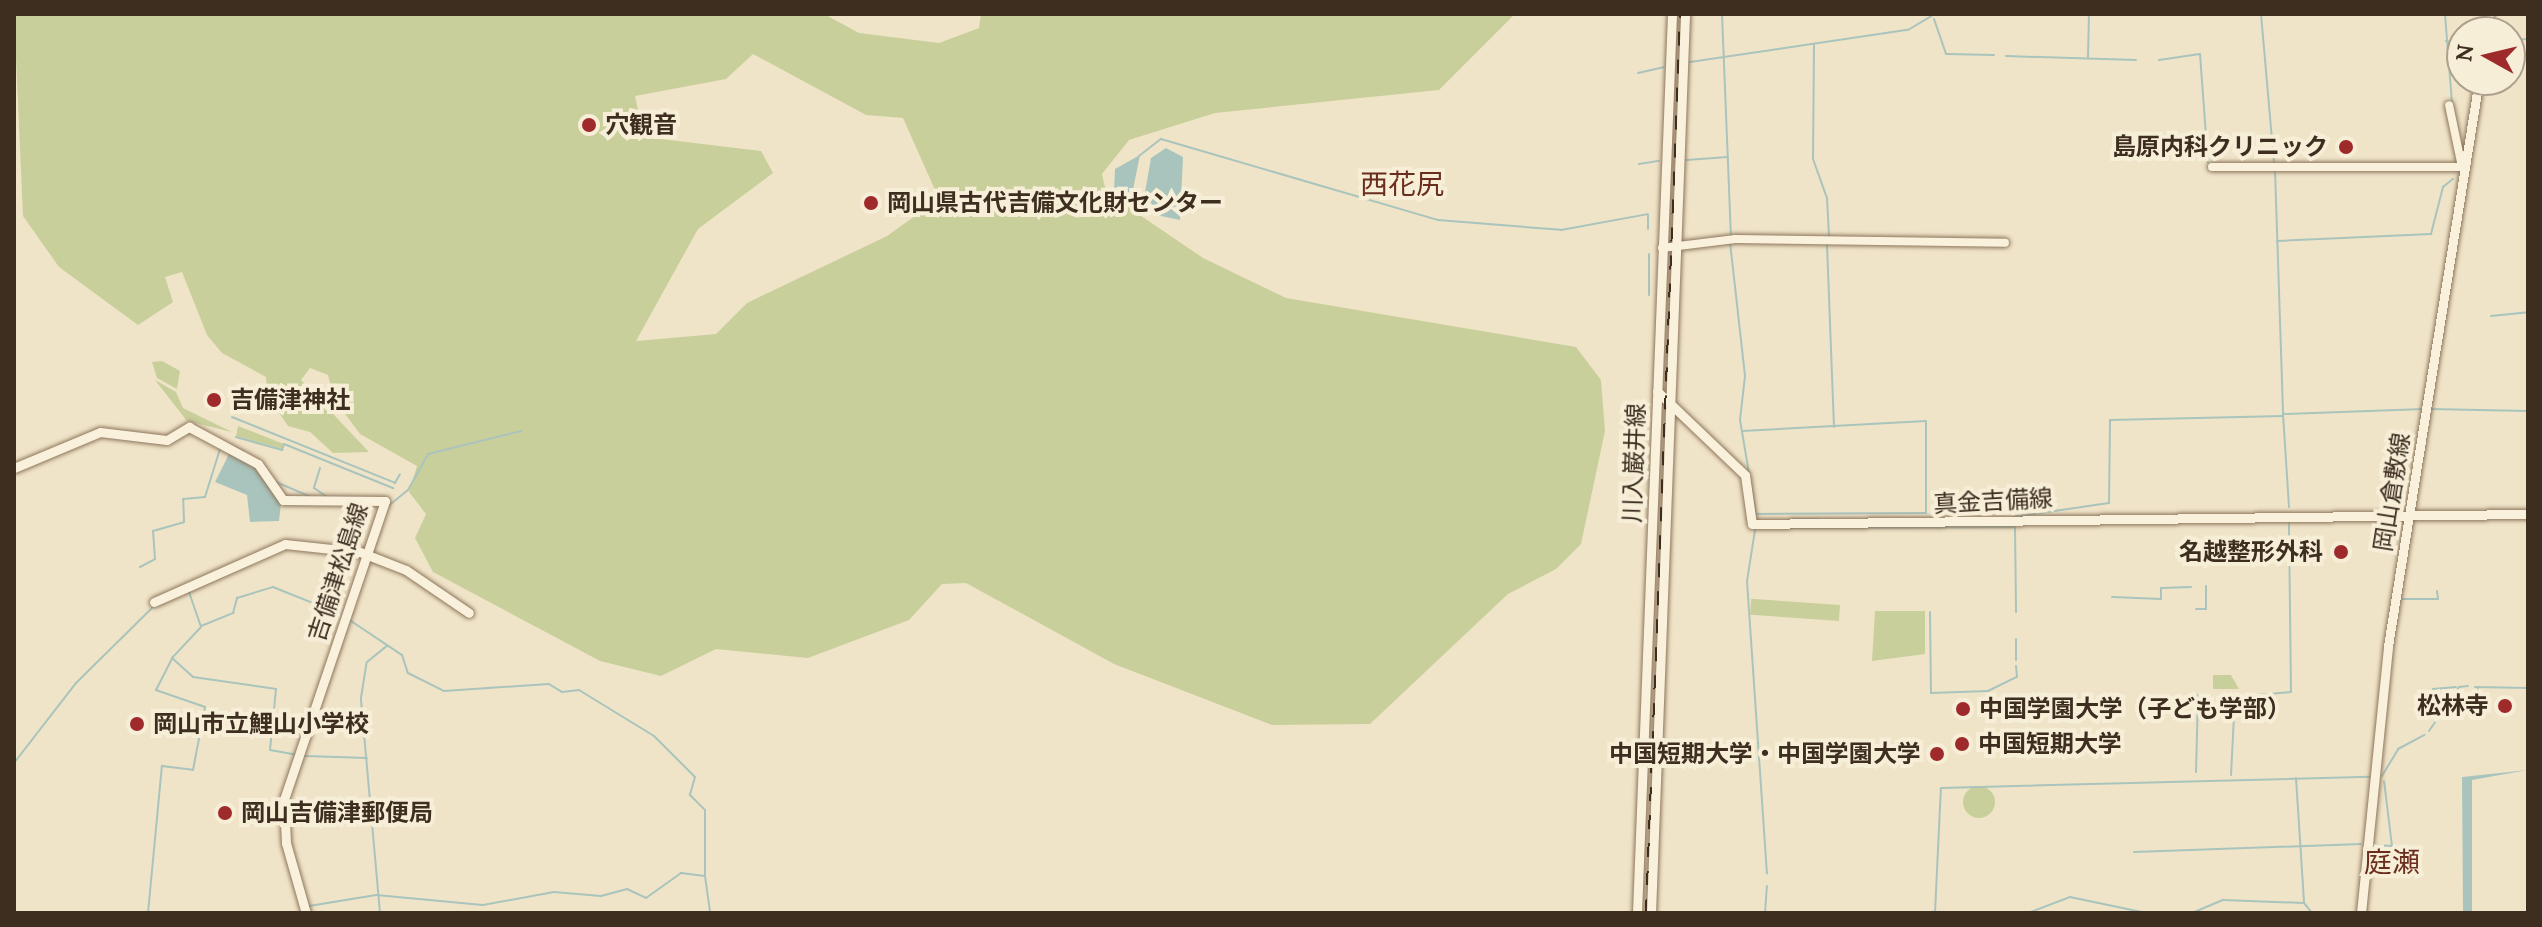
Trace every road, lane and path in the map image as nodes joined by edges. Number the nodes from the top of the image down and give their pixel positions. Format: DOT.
graph roads {
  1 [pos="1672,14"];
  2 [pos="1685,14"];
  3 [pos="2476,96"];
  4 [pos="2449,105"];
  5 [pos="2212,167"];
  6 [pos="2005,243"];
  7 [pos="1676,245"];
  8 [pos="1662,248"];
  9 [pos="1657,391"];
  10 [pos="1670,400"];
  11 [pos="14,468"];
  12 [pos="2528,514"];
  13 [pos="2408,515"];
  14 [pos="364,554"];
  15 [pos="154,602"];
  16 [pos="469,613"];
  17 [pos="306,913"];
  18 [pos="1637,913"];
  19 [pos="1651,913"];
  20 [pos="2361,913"];
  1 -- 8 [label="main road, 川入巌井線"];
  2 -- 7 [label="main road, 川入巌井線"];
  3 -- 13 [label="main road, 岡山倉敷線"];
  4 -- 5 [label="street"];
  6 -- 7 [label="street"];
  7 -- 8 [label="street"];
  7 -- 10 [label="main road, 川入巌井線"];
  8 -- 9 [label="main road, 川入巌井線"];
  9 -- 10 [label="main road, 真金吉備線"];
  9 -- 18 [label="main road, 川入巌井線"];
  10 -- 13 [label="main road, 真金吉備線"];
  10 -- 19 [label="main road, 川入巌井線"];
  11 -- 14 [label="main road, 吉備津松島線"];
  12 -- 13 [label="main road"];
  13 -- 20 [label="main road, 岡山倉敷線"];
  14 -- 15 [label="main road"];
  14 -- 16 [label="main road"];
  14 -- 17 [label="main road, 吉備津松島線"];
}
